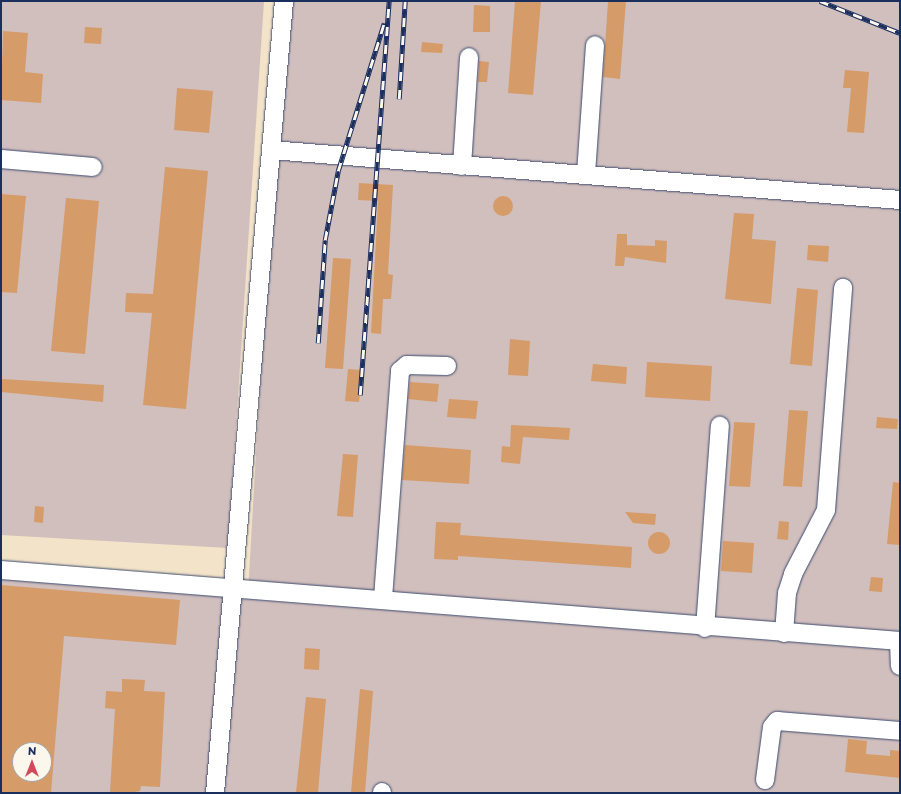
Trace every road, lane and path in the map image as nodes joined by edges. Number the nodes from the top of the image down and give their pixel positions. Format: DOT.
graph roads {
  1 [pos="284,1"];
  2 [pos="595,45"];
  3 [pos="469,57"];
  4 [pos="271,150"];
  5 [pos="1,159"];
  6 [pos="462,166"];
  7 [pos="93,167"];
  8 [pos="586,174"];
  9 [pos="900,200"];
  10 [pos="843,288"];
  11 [pos="447,366"];
  12 [pos="720,426"];
  13 [pos="1,570"];
  14 [pos="232,590"];
  15 [pos="383,598"];
  16 [pos="705,628"];
  17 [pos="784,633"];
  18 [pos="899,641"];
  19 [pos="900,666"];
  20 [pos="900,731"];
  21 [pos="765,780"];
  22 [pos="215,793"];
  1 -- 4 [label="lane"];
  2 -- 8 [label="lane"];
  3 -- 6 [label="lane"];
  4 -- 6 [label="lane"];
  4 -- 14 [label="lane"];
  5 -- 7 [label="lane"];
  6 -- 8 [label="lane"];
  8 -- 9 [label="lane"];
  10 -- 17 [label="lane"];
  11 -- 15 [label="lane"];
  12 -- 16 [label="lane"];
  13 -- 14 [label="lane"];
  14 -- 15 [label="lane"];
  14 -- 22 [label="lane"];
  15 -- 16 [label="lane"];
  16 -- 17 [label="lane"];
  17 -- 18 [label="lane"];
  18 -- 19 [label="lane"];
  20 -- 21 [label="lane"];
}
